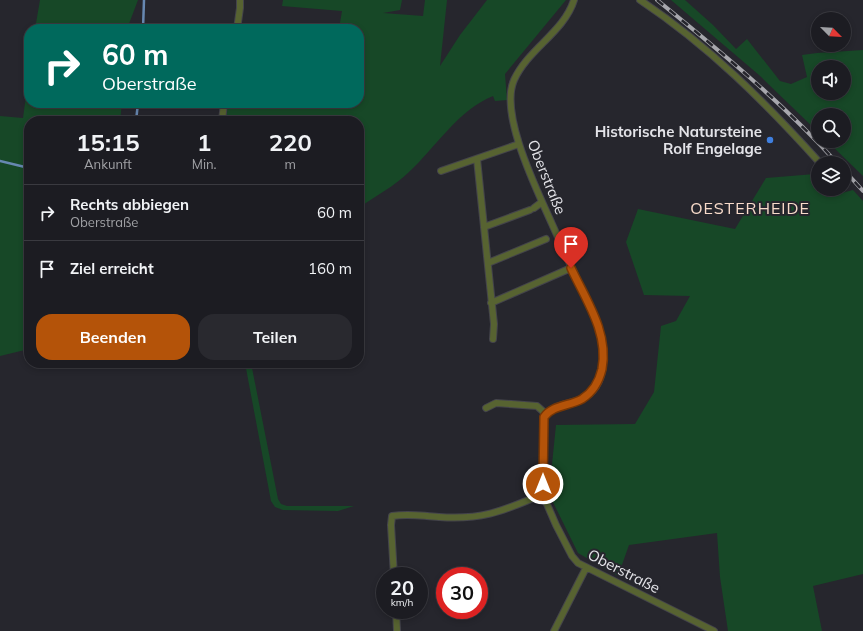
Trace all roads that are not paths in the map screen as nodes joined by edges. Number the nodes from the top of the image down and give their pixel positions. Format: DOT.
graph roads {
  1 [pos="240,0"];
  2 [pos="574,0"];
  3 [pos="640,0"];
  4 [pos="238,24"];
  5 [pos="519,144"];
  6 [pos="813,156"];
  7 [pos="477,159"];
  8 [pos="441,172"];
  9 [pos="542,202"];
  10 [pos="484,227"];
  11 [pos="546,239"];
  12 [pos="488,263"];
  13 [pos="571,268"];
  14 [pos="491,303"];
  15 [pos="493,339"];
  16 [pos="486,408"];
  17 [pos="546,414"];
  18 [pos="543,495"];
  19 [pos="393,567"];
  20 [pos="586,568"];
  21 [pos="396,619"];
  22 [pos="397,631"];
  23 [pos="554,631"];
  24 [pos="714,631"];
  1 -- 4 [label="street"];
  2 -- 5 [label="street, Oberstraße"];
  3 -- 6 [label="street"];
  5 -- 7 [label="street"];
  5 -- 9 [label="street, Oberstraße"];
  7 -- 8 [label="street"];
  7 -- 10 [label="street"];
  9 -- 10 [label="street"];
  9 -- 13 [label="street, Oberstraße"];
  10 -- 12 [label="street"];
  11 -- 12 [label="street"];
  12 -- 14 [label="street"];
  13 -- 14 [label="street"];
  13 -- 17 [label="street, Oberstraße"];
  14 -- 15 [label="street"];
  16 -- 17 [label="street"];
  17 -- 18 [label="street, Oberstraße"];
  18 -- 19 [label="street"];
  18 -- 20 [label="street, Oberstraße"];
  20 -- 23 [label="street"];
  20 -- 24 [label="street, Oberstraße"];
  21 -- 22 [label="street"];
}
